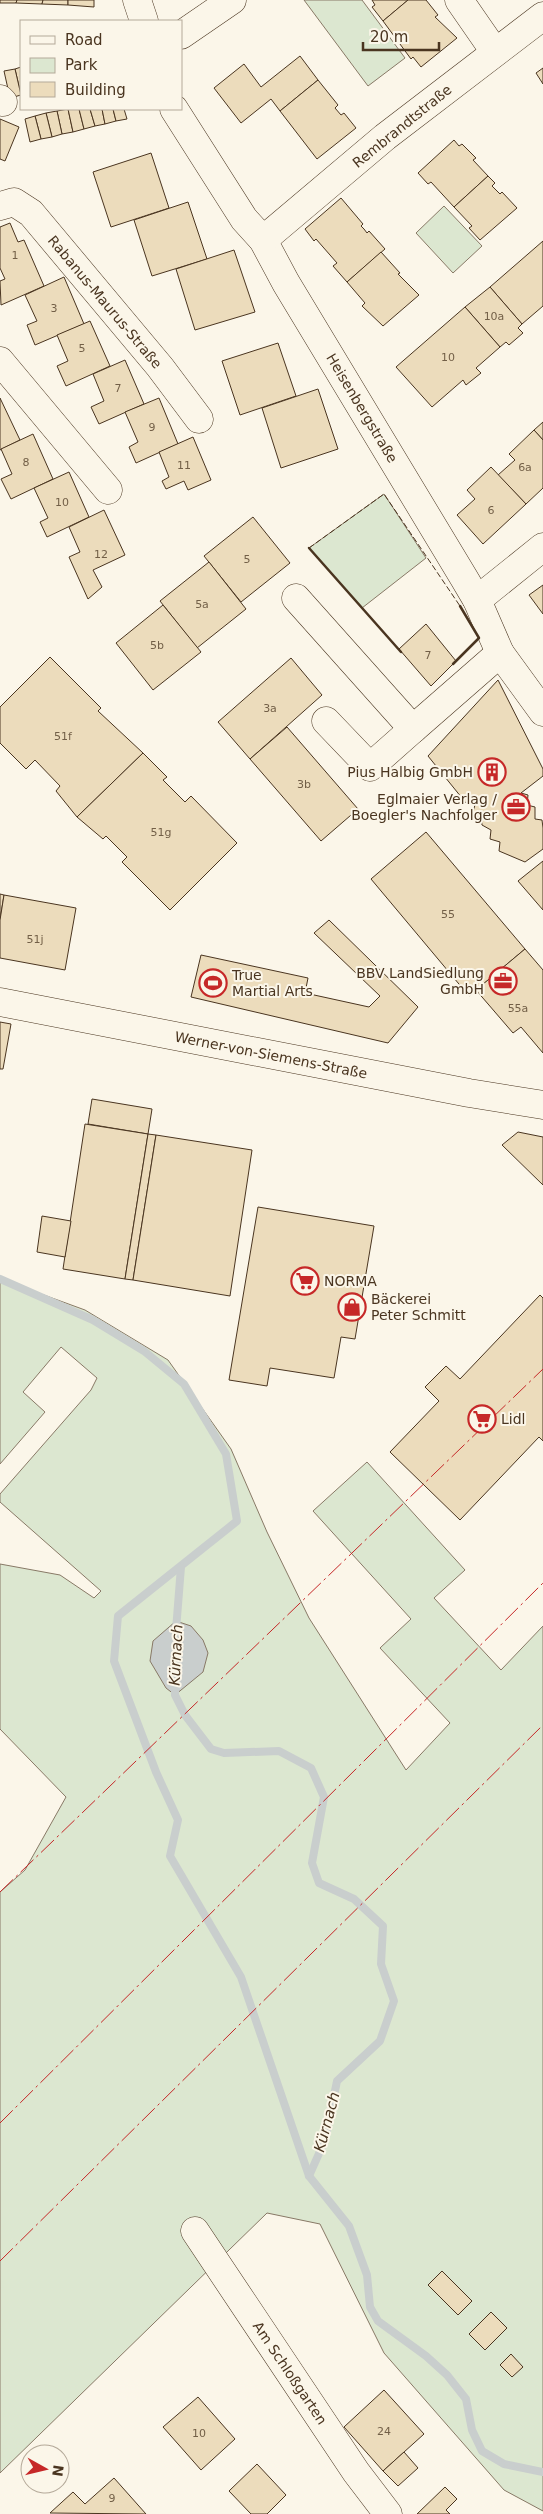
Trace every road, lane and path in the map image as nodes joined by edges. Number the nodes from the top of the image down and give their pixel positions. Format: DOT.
graph roads {
  1 [pos="137,0"];
  2 [pos="232,0"];
  3 [pos="459,0"];
  4 [pos="543,16"];
  5 [pos="144,20"];
  6 [pos="182,34"];
  7 [pos="495,52"];
  8 [pos="175,110"];
  9 [pos="0,206"];
  10 [pos="263,240"];
  11 [pos="0,361"];
  12 [pos="199,420"];
  13 [pos="108,490"];
  14 [pos="543,547"];
  15 [pos="296,598"];
  16 [pos="476,600"];
  17 [pos="500,653"];
  18 [pos="543,712"];
  19 [pos="326,721"];
  20 [pos="413,729"];
  21 [pos="0,1002"];
  22 [pos="543,1105"];
  23 [pos="195,2232"];
  24 [pos="388,2514"];
  1 -- 5 [label="street"];
  2 -- 6 [label="street"];
  3 -- 7 [label="street"];
  4 -- 7 [label="street, Rembrandtstraße"];
  7 -- 10 [label="street, Rembrandtstraße"];
  8 -- 10 [label="street, Heisenbergstraße"];
  9 -- 12 [label="street, Rabanus-Maurus-Straße"];
  10 -- 16 [label="street, Heisenbergstraße"];
  11 -- 13 [label="street"];
  14 -- 16 [label="street"];
  15 -- 20 [label="street"];
  16 -- 17 [label="street, Heisenbergstraße"];
  17 -- 18 [label="street, Heisenbergstraße"];
  17 -- 20 [label="street"];
  19 -- 20 [label="street"];
  21 -- 22 [label="street, Werner-von-Siemens-Straße"];
  23 -- 24 [label="street, Am Schloßgarten"];
}
